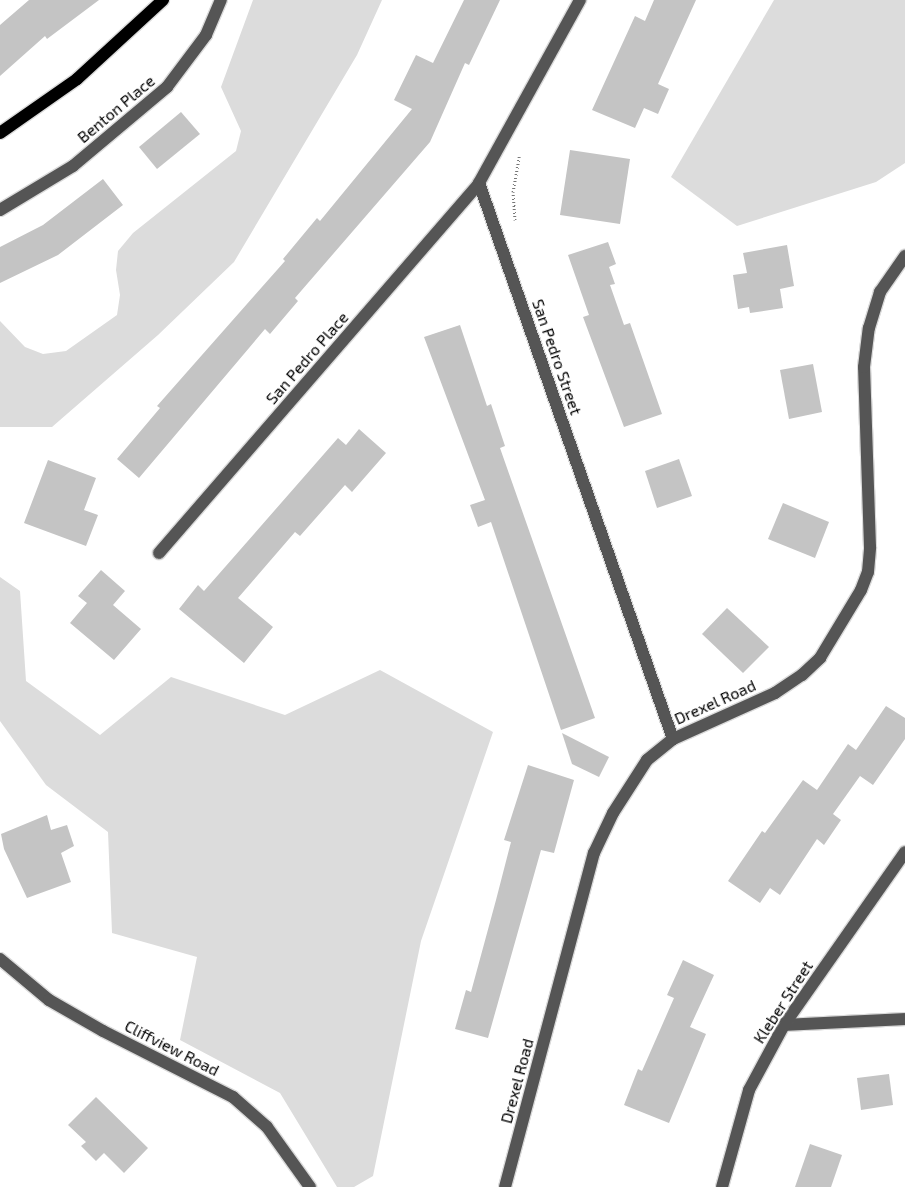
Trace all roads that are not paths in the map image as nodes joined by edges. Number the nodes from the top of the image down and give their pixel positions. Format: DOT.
graph roads {
  1 [pos="162,0"];
  2 [pos="221,0"];
  3 [pos="580,0"];
  4 [pos="0,132"];
  5 [pos="479,183"];
  6 [pos="0,210"];
  7 [pos="905,256"];
  8 [pos="159,553"];
  9 [pos="673,739"];
  10 [pos="905,852"];
  11 [pos="0,959"];
  12 [pos="905,1019"];
  13 [pos="784,1025"];
  14 [pos="310,1187"];
  15 [pos="505,1187"];
  16 [pos="722,1187"];
  1 -- 4 [label="main road"];
  2 -- 6 [label="street, Benton Place"];
  3 -- 5 [label="street"];
  5 -- 8 [label="street, San Pedro Place"];
  5 -- 9 [label="street, San Pedro Street"];
  7 -- 9 [label="street, Drexel Road"];
  9 -- 15 [label="street, Drexel Road"];
  10 -- 13 [label="street, Kleber Street"];
  11 -- 14 [label="street, Cliffview Road"];
  12 -- 13 [label="street"];
  13 -- 16 [label="street, Kleber Street"];
}
